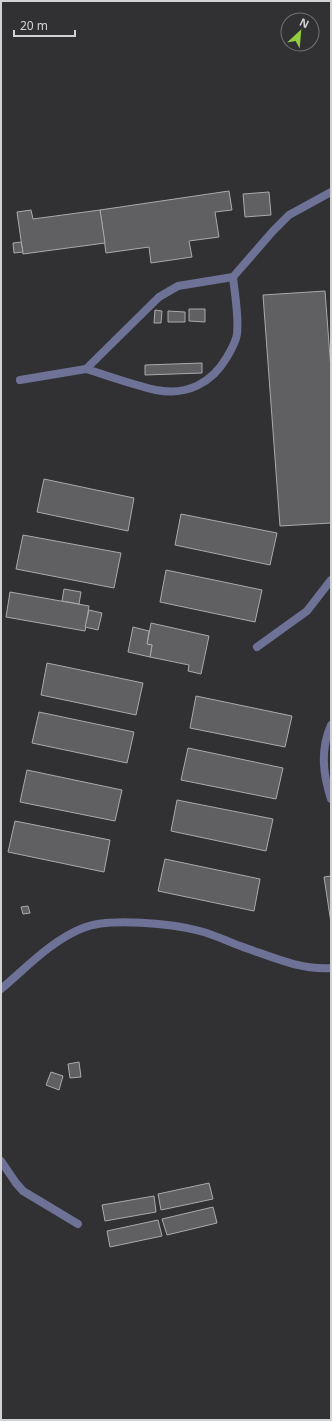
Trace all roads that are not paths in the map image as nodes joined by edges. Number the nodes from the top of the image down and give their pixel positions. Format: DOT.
graph roads {
  1 [pos="331,192"];
  2 [pos="233,277"];
  3 [pos="86,369"];
  4 [pos="20,380"];
  5 [pos="331,580"];
  6 [pos="257,647"];
  7 [pos="331,725"];
  8 [pos="331,799"];
  9 [pos="331,968"];
  10 [pos="1,990"];
  11 [pos="1,1161"];
  12 [pos="78,1224"];
  1 -- 2 [label="street"];
  2 -- 3 [label="street"];
  2 -- 3 [label="street"];
  3 -- 4 [label="street"];
  5 -- 6 [label="street"];
  7 -- 8 [label="street"];
  9 -- 10 [label="street"];
  11 -- 12 [label="street"];
}
